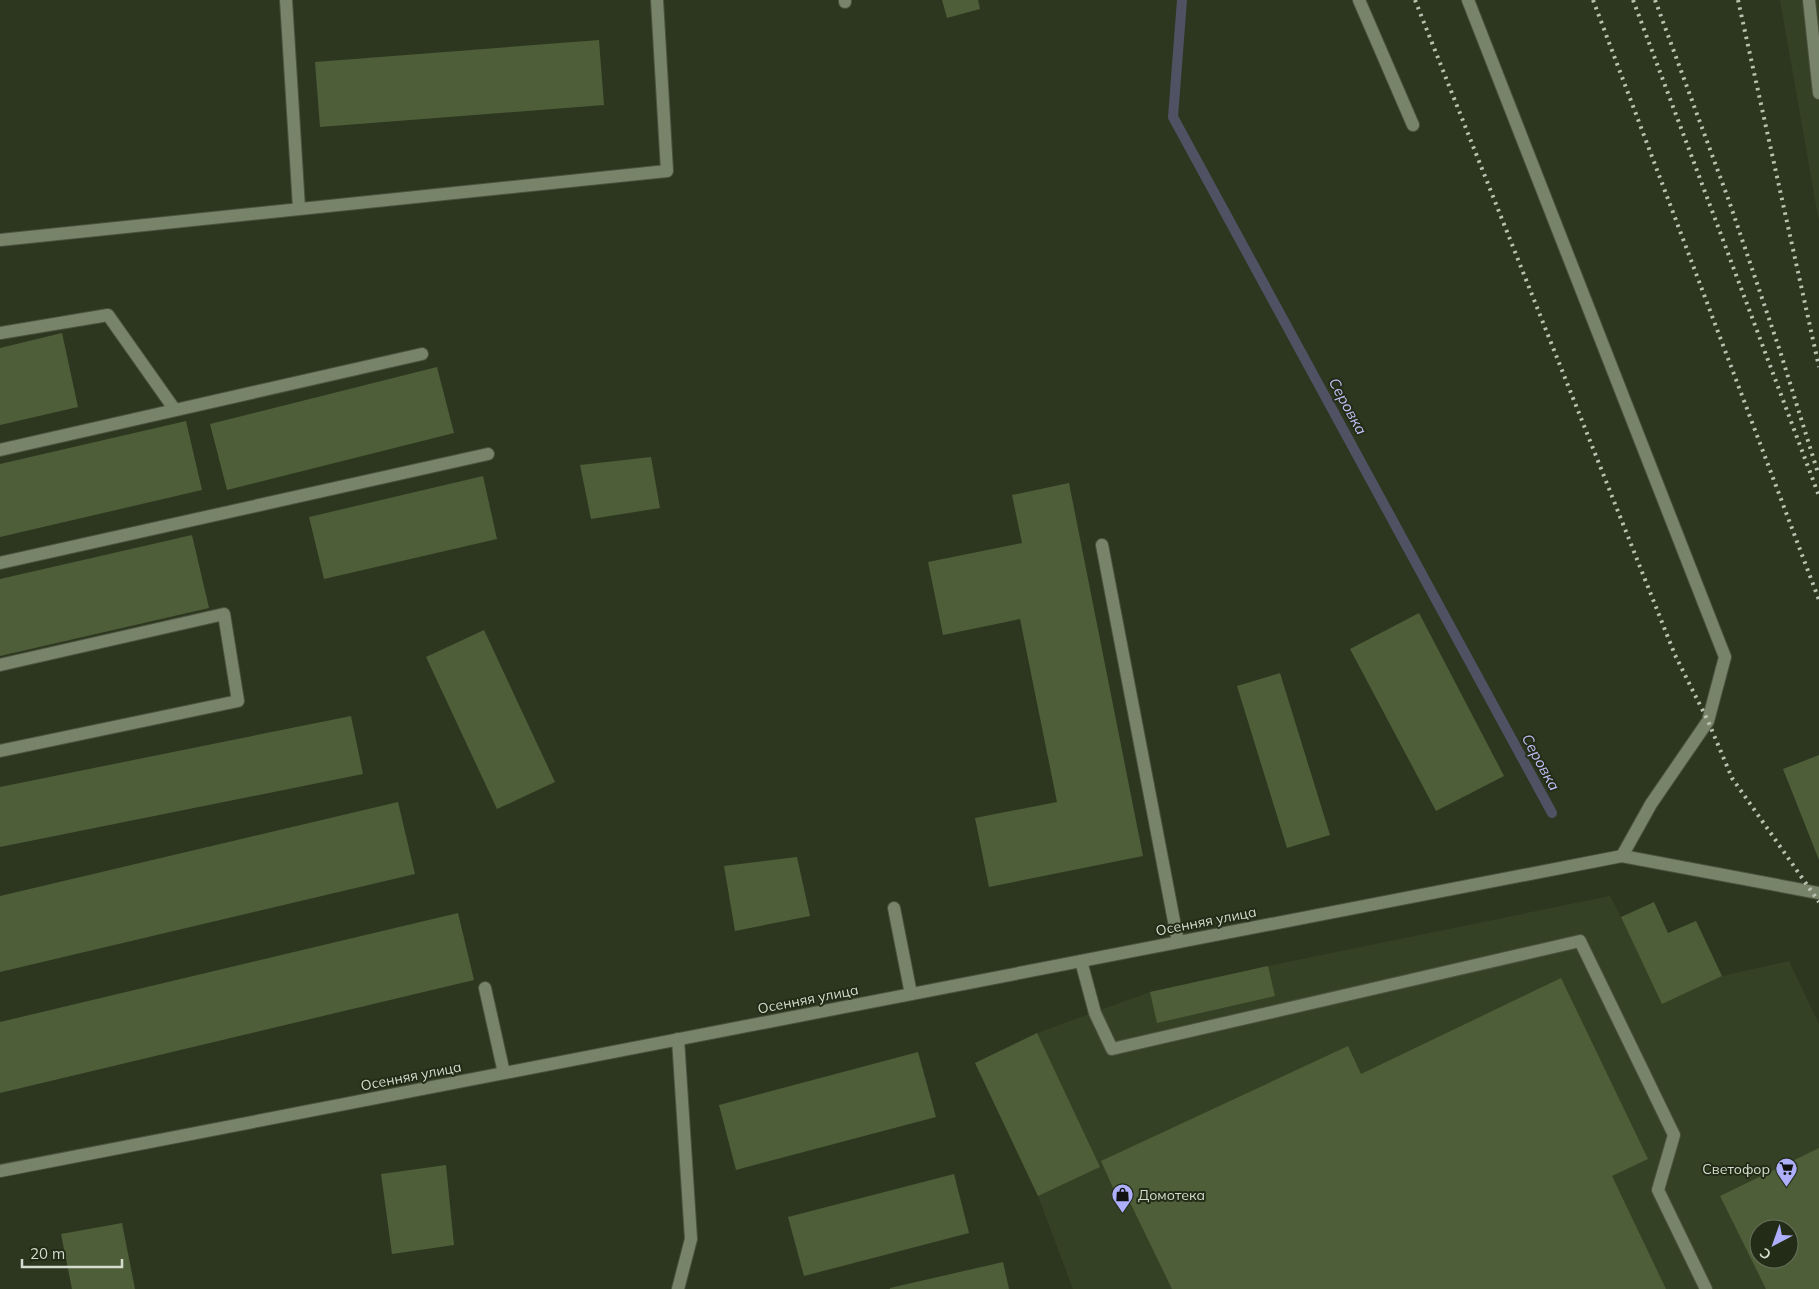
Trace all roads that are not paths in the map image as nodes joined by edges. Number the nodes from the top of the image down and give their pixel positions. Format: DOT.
graph roads {
  1 [pos="286,0"];
  2 [pos="657,0"];
  3 [pos="1359,0"];
  4 [pos="1468,0"];
  5 [pos="1809,0"];
  6 [pos="1819,93"];
  7 [pos="1413,125"];
  8 [pos="299,208"];
  9 [pos="0,240"];
  10 [pos="0,333"];
  11 [pos="422,354"];
  12 [pos="175,410"];
  13 [pos="0,450"];
  14 [pos="488,454"];
  15 [pos="1102,545"];
  16 [pos="0,563"];
  17 [pos="0,665"];
  18 [pos="0,751"];
  19 [pos="1622,856"];
  20 [pos="1819,893"];
  21 [pos="894,908"];
  22 [pos="1178,942"];
  23 [pos="1082,961"];
  24 [pos="485,988"];
  25 [pos="911,994"];
  26 [pos="678,1039"];
  27 [pos="504,1073"];
  28 [pos="0,1171"];
  29 [pos="678,1289"];
  30 [pos="1706,1289"];
  1 -- 8 [label="street"];
  2 -- 8 [label="street"];
  3 -- 7 [label="street"];
  4 -- 19 [label="street"];
  5 -- 6 [label="street"];
  8 -- 9 [label="street"];
  10 -- 12 [label="street"];
  11 -- 12 [label="street"];
  12 -- 13 [label="street"];
  14 -- 16 [label="street"];
  15 -- 22 [label="street"];
  17 -- 18 [label="street"];
  19 -- 20 [label="street"];
  19 -- 22 [label="street, Осенняя улица"];
  21 -- 25 [label="street"];
  22 -- 23 [label="street, Осенняя улица"];
  23 -- 25 [label="street, Осенняя улица"];
  23 -- 30 [label="street"];
  24 -- 27 [label="street"];
  25 -- 26 [label="street, Осенняя улица"];
  26 -- 27 [label="street, Осенняя улица"];
  26 -- 29 [label="street"];
  27 -- 28 [label="street, Осенняя улица"];
}
